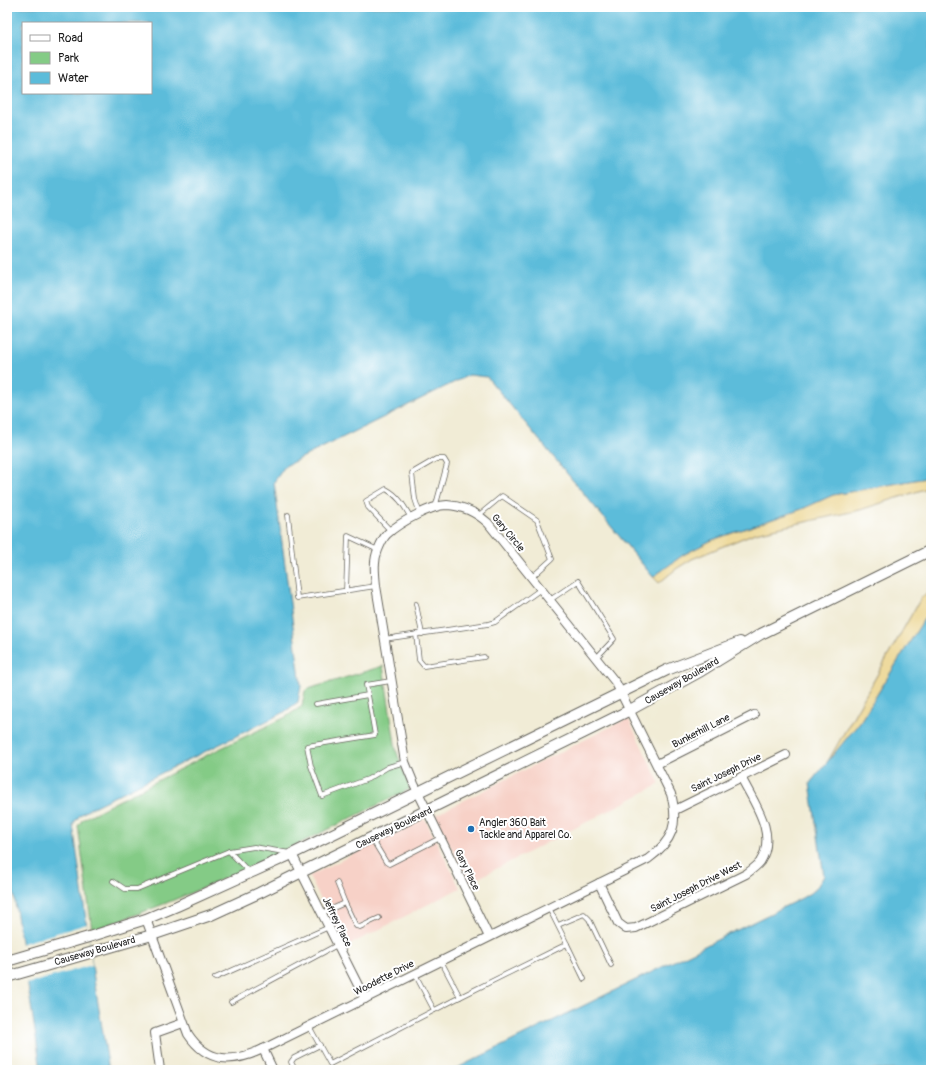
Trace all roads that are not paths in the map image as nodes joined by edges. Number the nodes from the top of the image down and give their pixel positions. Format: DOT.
graph roads {
  1 [pos="435,508"];
  2 [pos="420,514"];
  3 [pos="288,515"];
  4 [pos="479,515"];
  5 [pos="411,518"];
  6 [pos="391,531"];
  7 [pos="378,550"];
  8 [pos="931,550"];
  9 [pos="531,577"];
  10 [pos="376,586"];
  11 [pos="541,589"];
  12 [pos="346,591"];
  13 [pos="550,600"];
  14 [pos="416,604"];
  15 [pos="416,634"];
  16 [pos="422,634"];
  17 [pos="761,634"];
  18 [pos="384,639"];
  19 [pos="484,657"];
  20 [pos="597,657"];
  21 [pos="391,681"];
  22 [pos="621,692"];
  23 [pos="368,695"];
  24 [pos="316,704"];
  25 [pos="630,710"];
  26 [pos="754,715"];
  27 [pos="786,755"];
  28 [pos="405,762"];
  29 [pos="657,764"];
  30 [pos="741,777"];
  31 [pos="418,792"];
  32 [pos="675,810"];
  33 [pos="427,812"];
  34 [pos="440,838"];
  35 [pos="372,839"];
  36 [pos="229,852"];
  37 [pos="292,854"];
  38 [pos="302,873"];
  39 [pos="250,874"];
  40 [pos="113,881"];
  41 [pos="599,883"];
  42 [pos="337,884"];
  43 [pos="346,903"];
  44 [pos="549,908"];
  45 [pos="322,913"];
  46 [pos="379,918"];
  47 [pos="146,919"];
  48 [pos="558,925"];
  49 [pos="328,927"];
  50 [pos="152,935"];
  51 [pos="490,937"];
  52 [pos="567,944"];
  53 [pos="337,945"];
  54 [pos="7,961"];
  55 [pos="441,961"];
  56 [pos="611,965"];
  57 [pos="415,974"];
  58 [pos="7,977"];
  59 [pos="216,978"];
  60 [pos="584,979"];
  61 [pos="460,997"];
  62 [pos="364,999"];
  63 [pos="231,1002"];
  64 [pos="434,1010"];
  65 [pos="183,1023"];
  66 [pos="309,1026"];
  67 [pos="320,1045"];
  68 [pos="263,1049"];
  69 [pos="160,1070"];
  70 [pos="273,1070"];
  71 [pos="295,1070"];
  1 -- 2 [label="street, Gary Circle"];
  1 -- 2 [label="lane"];
  1 -- 4 [label="street, Gary Circle"];
  2 -- 5 [label="street, Gary Circle"];
  3 -- 12 [label="lane"];
  4 -- 9 [label="street, Gary Circle"];
  4 -- 9 [label="lane"];
  5 -- 6 [label="street, Gary Circle"];
  5 -- 6 [label="lane"];
  6 -- 7 [label="street, Gary Circle"];
  7 -- 10 [label="street, Gary Circle"];
  7 -- 12 [label="lane"];
  8 -- 17 [label="street, Causeway Boulevard"];
  9 -- 11 [label="street, Gary Circle"];
  10 -- 12 [label="lane"];
  10 -- 18 [label="street, Gary Circle"];
  11 -- 13 [label="street, Gary Circle"];
  11 -- 16 [label="lane"];
  13 -- 20 [label="street, Gary Circle"];
  13 -- 20 [label="lane"];
  14 -- 16 [label="lane"];
  15 -- 16 [label="lane"];
  15 -- 18 [label="lane"];
  15 -- 19 [label="lane"];
  17 -- 22 [label="street, Causeway Boulevard"];
  17 -- 25 [label="street, Causeway Boulevard"];
  18 -- 21 [label="street, Gary Circle"];
  20 -- 22 [label="street, Gary Circle"];
  21 -- 23 [label="lane"];
  21 -- 28 [label="street, Gary Circle"];
  22 -- 25 [label="street, Gary Circle"];
  22 -- 31 [label="street, Causeway Boulevard"];
  23 -- 24 [label="lane"];
  23 -- 28 [label="lane"];
  25 -- 29 [label="street, Gary Circle"];
  25 -- 33 [label="street, Causeway Boulevard"];
  26 -- 29 [label="street, Bunkerhill Lane"];
  27 -- 30 [label="street, Saint Joseph Drive"];
  28 -- 31 [label="street, Gary Circle"];
  29 -- 32 [label="street, Gary Circle"];
  30 -- 32 [label="street, Saint Joseph Drive"];
  30 -- 41 [label="street, Saint Joseph Drive West"];
  31 -- 33 [label="street, Gary Circle"];
  31 -- 37 [label="street, Causeway Boulevard"];
  32 -- 41 [label="street, Woodette Drive"];
  33 -- 34 [label="street, Gary Place"];
  33 -- 35 [label="street, Causeway Boulevard"];
  34 -- 35 [label="lane"];
  34 -- 51 [label="street, Gary Place"];
  35 -- 38 [label="street, Causeway Boulevard"];
  36 -- 37 [label="lane"];
  36 -- 39 [label="lane"];
  36 -- 40 [label="lane"];
  37 -- 38 [label="street, Jeffrey Place"];
  37 -- 39 [label="street, Causeway Boulevard"];
  38 -- 45 [label="street, Jeffrey Place"];
  38 -- 50 [label="street, Causeway Boulevard"];
  39 -- 47 [label="street, Causeway Boulevard"];
  41 -- 44 [label="street, Woodette Drive"];
  42 -- 43 [label="lane"];
  43 -- 45 [label="lane"];
  43 -- 46 [label="lane"];
  44 -- 48 [label="lane"];
  44 -- 51 [label="street, Woodette Drive"];
  45 -- 49 [label="street, Jeffrey Place"];
  47 -- 50 [label="street, Woodette Drive"];
  47 -- 54 [label="street, Causeway Boulevard"];
  48 -- 52 [label="lane"];
  48 -- 56 [label="lane"];
  49 -- 53 [label="street, Jeffrey Place"];
  49 -- 59 [label="lane"];
  50 -- 58 [label="street, Causeway Boulevard"];
  50 -- 65 [label="street, Woodette Drive"];
  51 -- 55 [label="street, Woodette Drive"];
  52 -- 60 [label="lane"];
  52 -- 61 [label="lane"];
  53 -- 62 [label="street, Jeffrey Place"];
  53 -- 63 [label="lane"];
  55 -- 57 [label="street, Woodette Drive"];
  55 -- 61 [label="lane"];
  57 -- 62 [label="street, Woodette Drive"];
  57 -- 64 [label="lane"];
  61 -- 64 [label="lane"];
  62 -- 66 [label="street, Woodette Drive"];
  64 -- 67 [label="lane"];
  65 -- 68 [label="street, Woodette Drive"];
  65 -- 69 [label="street"];
  66 -- 67 [label="lane"];
  66 -- 68 [label="street, Woodette Drive"];
  67 -- 71 [label="lane"];
  68 -- 70 [label="street"];
}
